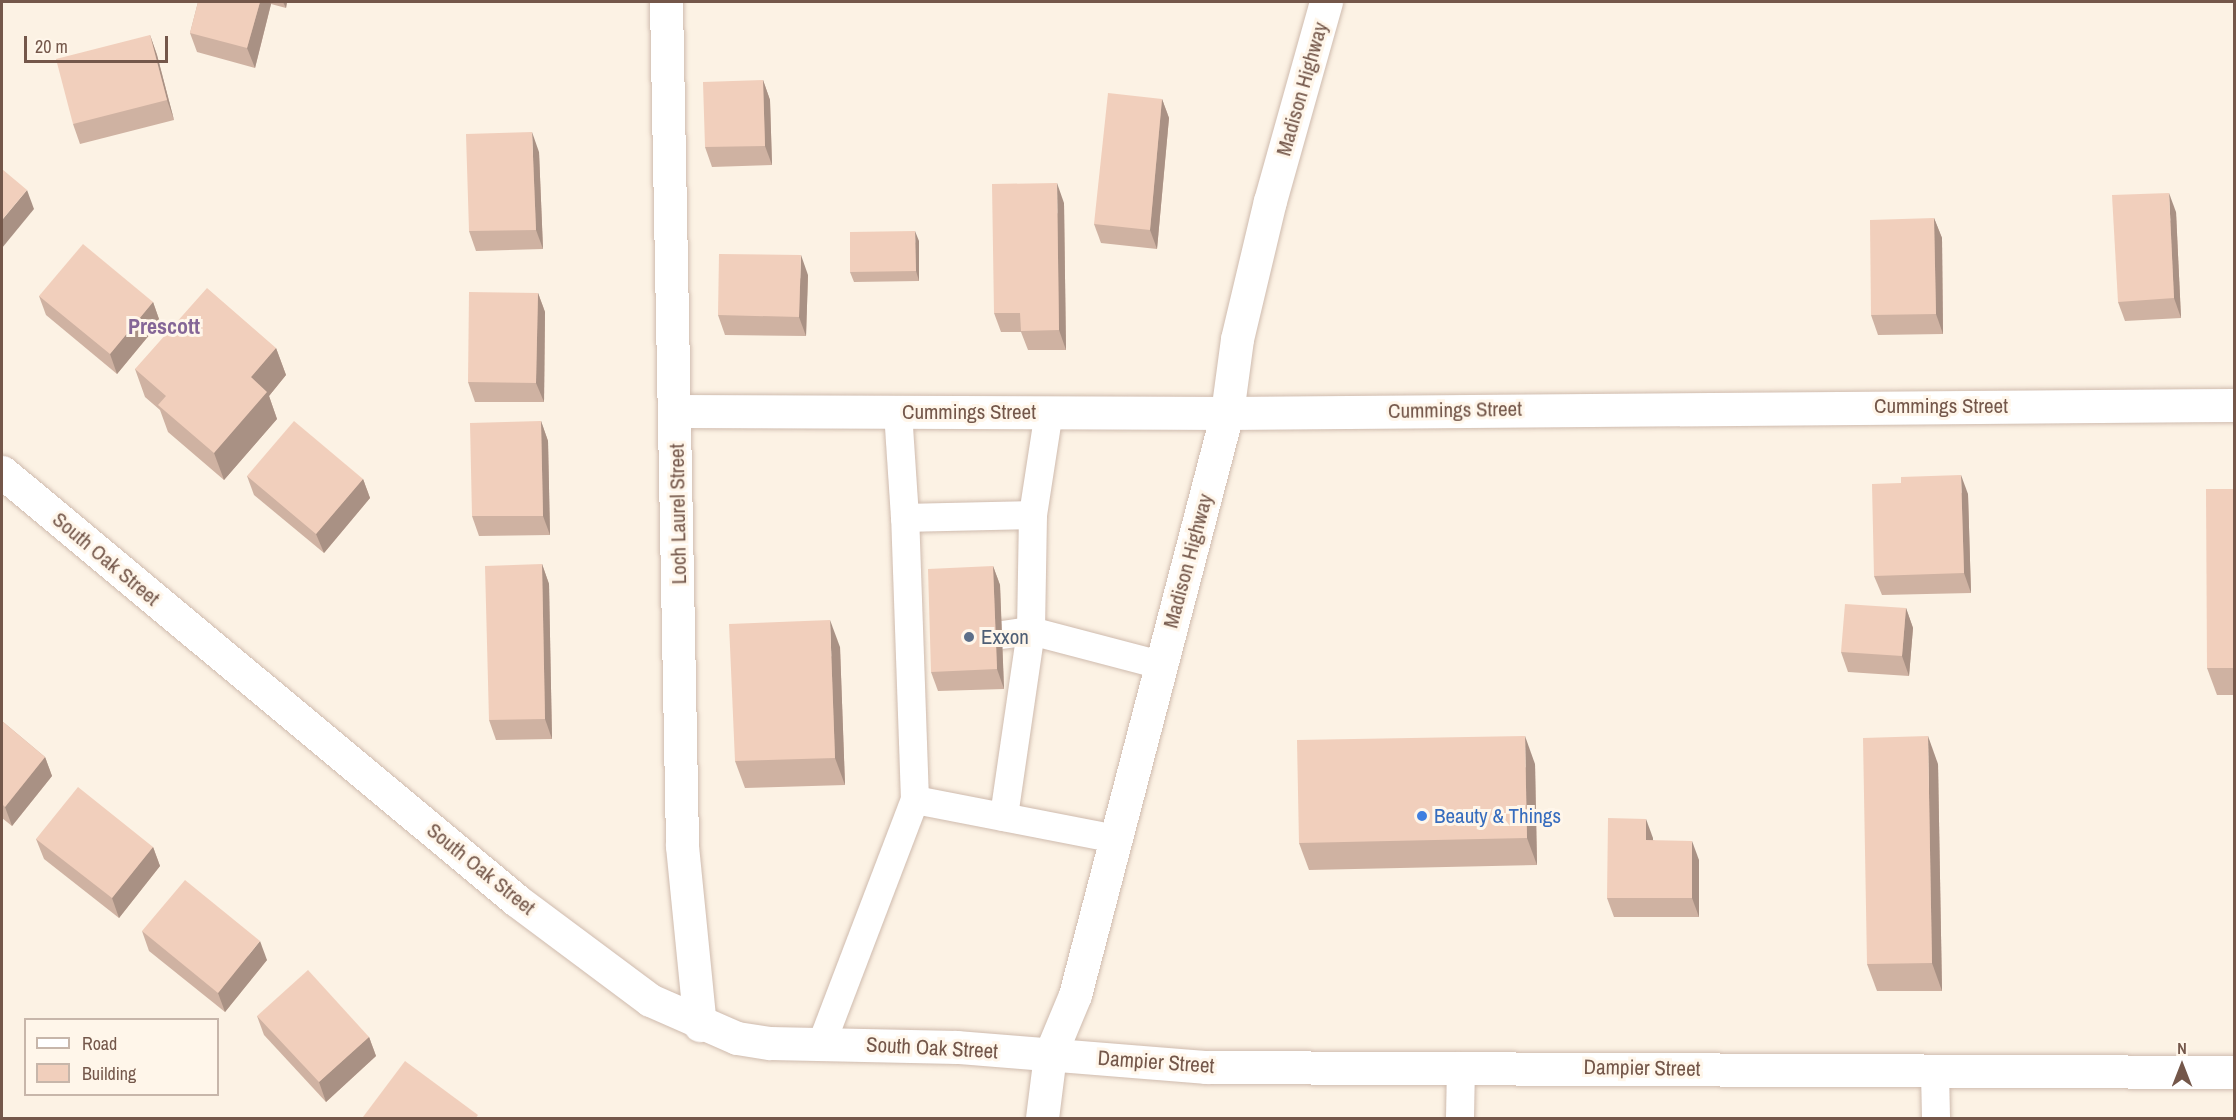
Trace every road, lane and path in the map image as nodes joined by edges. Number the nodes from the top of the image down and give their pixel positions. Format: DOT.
graph roads {
  1 [pos="666,2"];
  2 [pos="1326,2"];
  3 [pos="2235,405"];
  4 [pos="676,411"];
  5 [pos="898,412"];
  6 [pos="1049,412"];
  7 [pos="1227,413"];
  8 [pos="2,472"];
  9 [pos="1033,515"];
  10 [pos="905,518"];
  11 [pos="1031,631"];
  12 [pos="1002,635"];
  13 [pos="1161,664"];
  14 [pos="915,800"];
  15 [pos="1004,817"];
  16 [pos="1115,839"];
  17 [pos="700,1025"];
  18 [pos="822,1043"];
  19 [pos="1050,1054"];
  20 [pos="1461,1066"];
  21 [pos="2235,1072"];
  22 [pos="1935,1073"];
  23 [pos="1042,1119"];
  24 [pos="1460,1119"];
  25 [pos="1936,1119"];
  1 -- 4 [label="main road, Loch Laurel Street"];
  2 -- 7 [label="main road, Madison Highway"];
  3 -- 7 [label="main road, Cummings Street"];
  4 -- 5 [label="main road, Cummings Street"];
  4 -- 17 [label="main road, Loch Laurel Street"];
  5 -- 6 [label="main road, Cummings Street"];
  5 -- 10 [label="lane"];
  6 -- 7 [label="main road, Cummings Street"];
  6 -- 9 [label="lane"];
  7 -- 13 [label="main road, Madison Highway"];
  8 -- 17 [label="main road, South Oak Street"];
  9 -- 10 [label="lane"];
  9 -- 11 [label="lane"];
  10 -- 14 [label="lane"];
  11 -- 12 [label="lane"];
  11 -- 13 [label="lane"];
  11 -- 15 [label="lane"];
  13 -- 16 [label="main road, Madison Highway"];
  14 -- 15 [label="lane"];
  14 -- 18 [label="lane"];
  15 -- 16 [label="lane"];
  16 -- 19 [label="main road, Madison Highway"];
  17 -- 18 [label="main road, South Oak Street"];
  18 -- 19 [label="main road, South Oak Street"];
  19 -- 20 [label="main road, Dampier Street"];
  19 -- 23 [label="main road, Madison Highway"];
  20 -- 22 [label="main road, Dampier Street"];
  20 -- 24 [label="lane"];
  21 -- 22 [label="main road, Dampier Street"];
  22 -- 25 [label="lane"];
}
